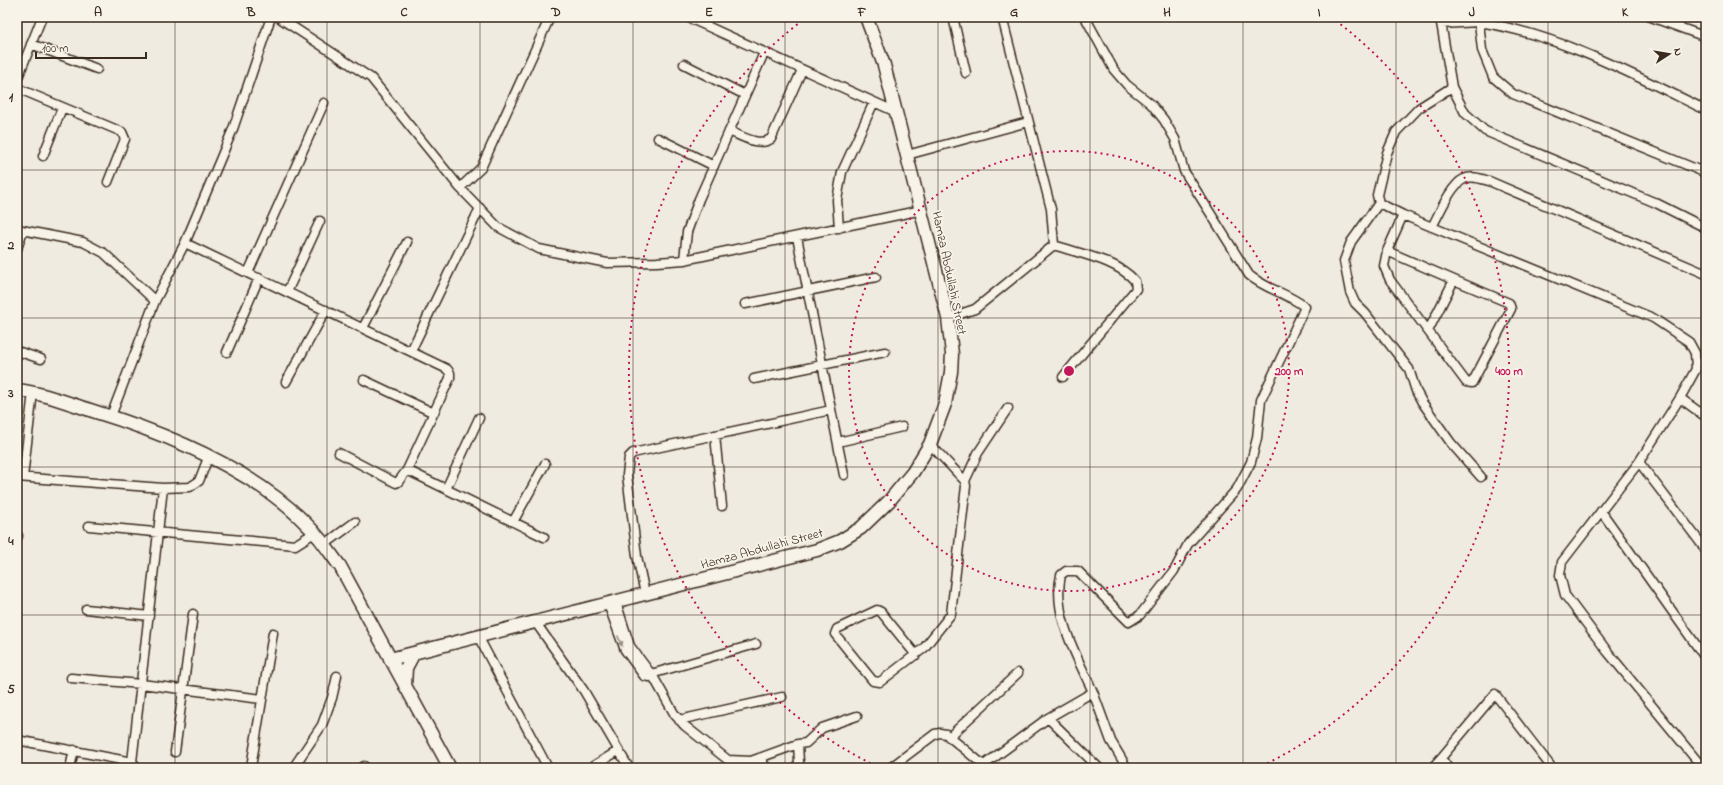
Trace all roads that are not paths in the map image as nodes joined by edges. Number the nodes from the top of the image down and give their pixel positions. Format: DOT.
graph roads {
  1 [pos="42,17"];
  2 [pos="271,17"];
  3 [pos="278,17"];
  4 [pos="550,17"];
  5 [pos="687,17"];
  6 [pos="866,17"];
  7 [pos="953,17"];
  8 [pos="1002,17"];
  9 [pos="1085,17"];
  10 [pos="1651,17"];
  11 [pos="1440,20"];
  12 [pos="1483,21"];
  13 [pos="1706,36"];
  14 [pos="31,44"];
  15 [pos="764,53"];
  16 [pos="20,64"];
  17 [pos="684,64"];
  18 [pos="97,69"];
  19 [pos="802,70"];
  20 [pos="966,73"];
  21 [pos="17,80"];
  22 [pos="1452,87"];
  23 [pos="17,88"];
  24 [pos="745,95"];
  25 [pos="874,102"];
  26 [pos="324,103"];
  27 [pos="62,108"];
  28 [pos="1706,110"];
  29 [pos="896,112"];
  30 [pos="1028,122"];
  31 [pos="729,131"];
  32 [pos="658,138"];
  33 [pos="907,155"];
  34 [pos="43,156"];
  35 [pos="714,166"];
  36 [pos="1706,173"];
  37 [pos="108,182"];
  38 [pos="460,188"];
  39 [pos="1379,203"];
  40 [pos="480,208"];
  41 [pos="922,210"];
  42 [pos="1403,215"];
  43 [pos="320,220"];
  44 [pos="1432,227"];
  45 [pos="839,228"];
  46 [pos="1706,228"];
  47 [pos="20,229"];
  48 [pos="797,237"];
  49 [pos="407,242"];
  50 [pos="185,243"];
  51 [pos="1054,245"];
  52 [pos="17,249"];
  53 [pos="1387,251"];
  54 [pos="684,260"];
  55 [pos="248,273"];
  56 [pos="1706,274"];
  57 [pos="876,277"];
  58 [pos="258,278"];
  59 [pos="1454,280"];
  60 [pos="287,292"];
  61 [pos="808,292"];
  62 [pos="155,301"];
  63 [pos="745,304"];
  64 [pos="326,310"];
  65 [pos="948,318"];
  66 [pos="363,328"];
  67 [pos="1428,332"];
  68 [pos="17,351"];
  69 [pos="411,351"];
  70 [pos="227,352"];
  71 [pos="885,352"];
  72 [pos="41,359"];
  73 [pos="822,366"];
  74 [pos="1063,377"];
  75 [pos="754,379"];
  76 [pos="364,380"];
  77 [pos="286,382"];
  78 [pos="17,390"];
  79 [pos="33,392"];
  80 [pos="1680,398"];
  81 [pos="1008,408"];
  82 [pos="831,410"];
  83 [pos="434,413"];
  84 [pos="111,416"];
  85 [pos="1706,417"];
  86 [pos="479,418"];
  87 [pos="902,427"];
  88 [pos="716,435"];
  89 [pos="838,442"];
  90 [pos="930,444"];
  91 [pos="339,453"];
  92 [pos="208,458"];
  93 [pos="1639,462"];
  94 [pos="545,464"];
  95 [pos="407,470"];
  96 [pos="844,475"];
  97 [pos="20,477"];
  98 [pos="1481,477"];
  99 [pos="965,481"];
  100 [pos="163,488"];
  101 [pos="446,489"];
  102 [pos="722,506"];
  103 [pos="1601,511"];
  104 [pos="354,522"];
  105 [pos="513,522"];
  106 [pos="89,526"];
  107 [pos="159,532"];
  108 [pos="314,533"];
  109 [pos="544,537"];
  110 [pos="324,545"];
  111 [pos="1706,550"];
  112 [pos="645,594"];
  113 [pos="612,603"];
  114 [pos="86,609"];
  115 [pos="193,614"];
  116 [pos="149,616"];
  117 [pos="536,622"];
  118 [pos="273,633"];
  119 [pos="479,638"];
  120 [pos="756,644"];
  121 [pos="414,653"];
  122 [pos="916,655"];
  123 [pos="390,659"];
  124 [pos="1706,659"];
  125 [pos="1018,673"];
  126 [pos="337,676"];
  127 [pos="649,676"];
  128 [pos="71,678"];
  129 [pos="141,684"];
  130 [pos="405,686"];
  131 [pos="183,690"];
  132 [pos="1093,692"];
  133 [pos="782,697"];
  134 [pos="262,699"];
  135 [pos="857,716"];
  136 [pos="1048,718"];
  137 [pos="679,720"];
  138 [pos="949,737"];
  139 [pos="17,740"];
  140 [pos="798,744"];
  141 [pos="74,750"];
  142 [pos="618,751"];
  143 [pos="175,752"];
  144 [pos="759,758"];
  145 [pos="1441,758"];
  146 [pos="252,761"];
  147 [pos="135,765"];
  148 [pos="985,767"];
  149 [pos="70,768"];
  150 [pos="293,768"];
  151 [pos="450,768"];
  152 [pos="548,768"];
  153 [pos="590,768"];
  154 [pos="629,768"];
  155 [pos="767,768"];
  156 [pos="796,768"];
  157 [pos="890,768"];
  158 [pos="1099,768"];
  159 [pos="1127,768"];
  160 [pos="1432,768"];
  161 [pos="1448,768"];
  162 [pos="1552,768"];
  163 [pos="1703,768"];
  1 -- 14 [label="street"];
  2 -- 50 [label="street"];
  3 -- 38 [label="street"];
  4 -- 38 [label="street"];
  5 -- 15 [label="street"];
  6 -- 29 [label="street, Hamza Abdullahi Street"];
  7 -- 20 [label="street"];
  8 -- 30 [label="street"];
  9 -- 132 [label="street"];
  10 -- 13 [label="street"];
  11 -- 12 [label="street"];
  11 -- 22 [label="street"];
  12 -- 28 [label="street"];
  12 -- 36 [label="street"];
  14 -- 16 [label="street"];
  14 -- 18 [label="street"];
  15 -- 19 [label="street"];
  15 -- 24 [label="street"];
  16 -- 21 [label="street"];
  17 -- 24 [label="street"];
  19 -- 25 [label="street"];
  19 -- 31 [label="street"];
  22 -- 39 [label="street"];
  22 -- 46 [label="street"];
  23 -- 27 [label="street"];
  24 -- 31 [label="street"];
  25 -- 29 [label="street"];
  25 -- 45 [label="street"];
  26 -- 55 [label="street"];
  27 -- 34 [label="street"];
  27 -- 37 [label="street"];
  29 -- 33 [label="street, Hamza Abdullahi Street"];
  30 -- 33 [label="street"];
  30 -- 51 [label="street"];
  31 -- 35 [label="street"];
  32 -- 35 [label="street"];
  33 -- 41 [label="street, Hamza Abdullahi Street"];
  35 -- 54 [label="street"];
  38 -- 40 [label="street"];
  39 -- 42 [label="street"];
  39 -- 98 [label="street"];
  40 -- 54 [label="street"];
  40 -- 69 [label="street"];
  41 -- 45 [label="street"];
  41 -- 65 [label="street, Hamza Abdullahi Street"];
  42 -- 44 [label="street"];
  42 -- 53 [label="street"];
  43 -- 60 [label="street"];
  44 -- 56 [label="street"];
  44 -- 80 [label="street"];
  45 -- 48 [label="street"];
  47 -- 52 [label="street"];
  47 -- 62 [label="street"];
  48 -- 54 [label="street"];
  48 -- 61 [label="street"];
  49 -- 66 [label="street"];
  50 -- 55 [label="street"];
  50 -- 62 [label="street"];
  51 -- 65 [label="street"];
  51 -- 74 [label="street"];
  53 -- 59 [label="street"];
  53 -- 67 [label="street"];
  55 -- 58 [label="street"];
  57 -- 61 [label="street"];
  58 -- 60 [label="street"];
  58 -- 70 [label="street"];
  59 -- 67 [label="street"];
  59 -- 67 [label="street"];
  60 -- 64 [label="street"];
  61 -- 63 [label="street"];
  61 -- 73 [label="street"];
  62 -- 84 [label="street"];
  64 -- 66 [label="street"];
  64 -- 77 [label="street"];
  65 -- 90 [label="street, Hamza Abdullahi Street"];
  66 -- 69 [label="street"];
  68 -- 72 [label="street"];
  69 -- 83 [label="street"];
  71 -- 73 [label="street"];
  73 -- 75 [label="street"];
  73 -- 82 [label="street"];
  76 -- 83 [label="street"];
  78 -- 79 [label="street"];
  79 -- 84 [label="street"];
  79 -- 97 [label="street"];
  80 -- 85 [label="street"];
  80 -- 93 [label="street"];
  81 -- 99 [label="street"];
  82 -- 88 [label="street"];
  82 -- 89 [label="street"];
  83 -- 95 [label="street"];
  84 -- 92 [label="street"];
  86 -- 101 [label="street"];
  87 -- 89 [label="street"];
  88 -- 102 [label="street"];
  88 -- 112 [label="street"];
  89 -- 96 [label="street"];
  90 -- 99 [label="street"];
  90 -- 112 [label="street, Hamza Abdullahi Street"];
  91 -- 95 [label="street"];
  92 -- 100 [label="street"];
  92 -- 108 [label="street"];
  93 -- 103 [label="street"];
  93 -- 111 [label="street"];
  94 -- 105 [label="street"];
  95 -- 101 [label="street"];
  97 -- 100 [label="street"];
  99 -- 122 [label="street"];
  100 -- 107 [label="street"];
  101 -- 105 [label="street"];
  103 -- 124 [label="street"];
  103 -- 163 [label="street"];
  104 -- 110 [label="street"];
  105 -- 109 [label="street"];
  106 -- 107 [label="street"];
  107 -- 108 [label="street"];
  107 -- 116 [label="street"];
  108 -- 110 [label="street"];
  110 -- 123 [label="street"];
  112 -- 113 [label="street, Hamza Abdullahi Street"];
  113 -- 117 [label="street, Hamza Abdullahi Street"];
  113 -- 127 [label="street"];
  114 -- 116 [label="street"];
  115 -- 131 [label="street"];
  116 -- 129 [label="street"];
  117 -- 119 [label="street, Hamza Abdullahi Street"];
  117 -- 142 [label="street"];
  118 -- 134 [label="street"];
  119 -- 121 [label="street, Hamza Abdullahi Street"];
  119 -- 152 [label="street"];
  120 -- 127 [label="street"];
  121 -- 123 [label="street, Hamza Abdullahi Street"];
  121 -- 130 [label="street"];
  122 -- 122 [label="street"];
  123 -- 130 [label="street"];
  125 -- 138 [label="street"];
  126 -- 150 [label="street"];
  127 -- 137 [label="street"];
  128 -- 129 [label="street"];
  129 -- 131 [label="street"];
  129 -- 147 [label="street"];
  130 -- 151 [label="street"];
  131 -- 134 [label="street"];
  131 -- 143 [label="street"];
  132 -- 136 [label="street"];
  132 -- 159 [label="street"];
  133 -- 137 [label="street"];
  134 -- 146 [label="street"];
  135 -- 140 [label="street"];
  136 -- 148 [label="street"];
  136 -- 158 [label="street"];
  137 -- 144 [label="street"];
  138 -- 148 [label="street"];
  138 -- 157 [label="street"];
  139 -- 141 [label="street"];
  140 -- 144 [label="street"];
  140 -- 156 [label="street"];
  141 -- 147 [label="street"];
  141 -- 149 [label="street"];
  142 -- 153 [label="street"];
  142 -- 154 [label="street"];
  144 -- 155 [label="street"];
  145 -- 160 [label="street"];
  145 -- 161 [label="street"];
  145 -- 162 [label="street"];
}
